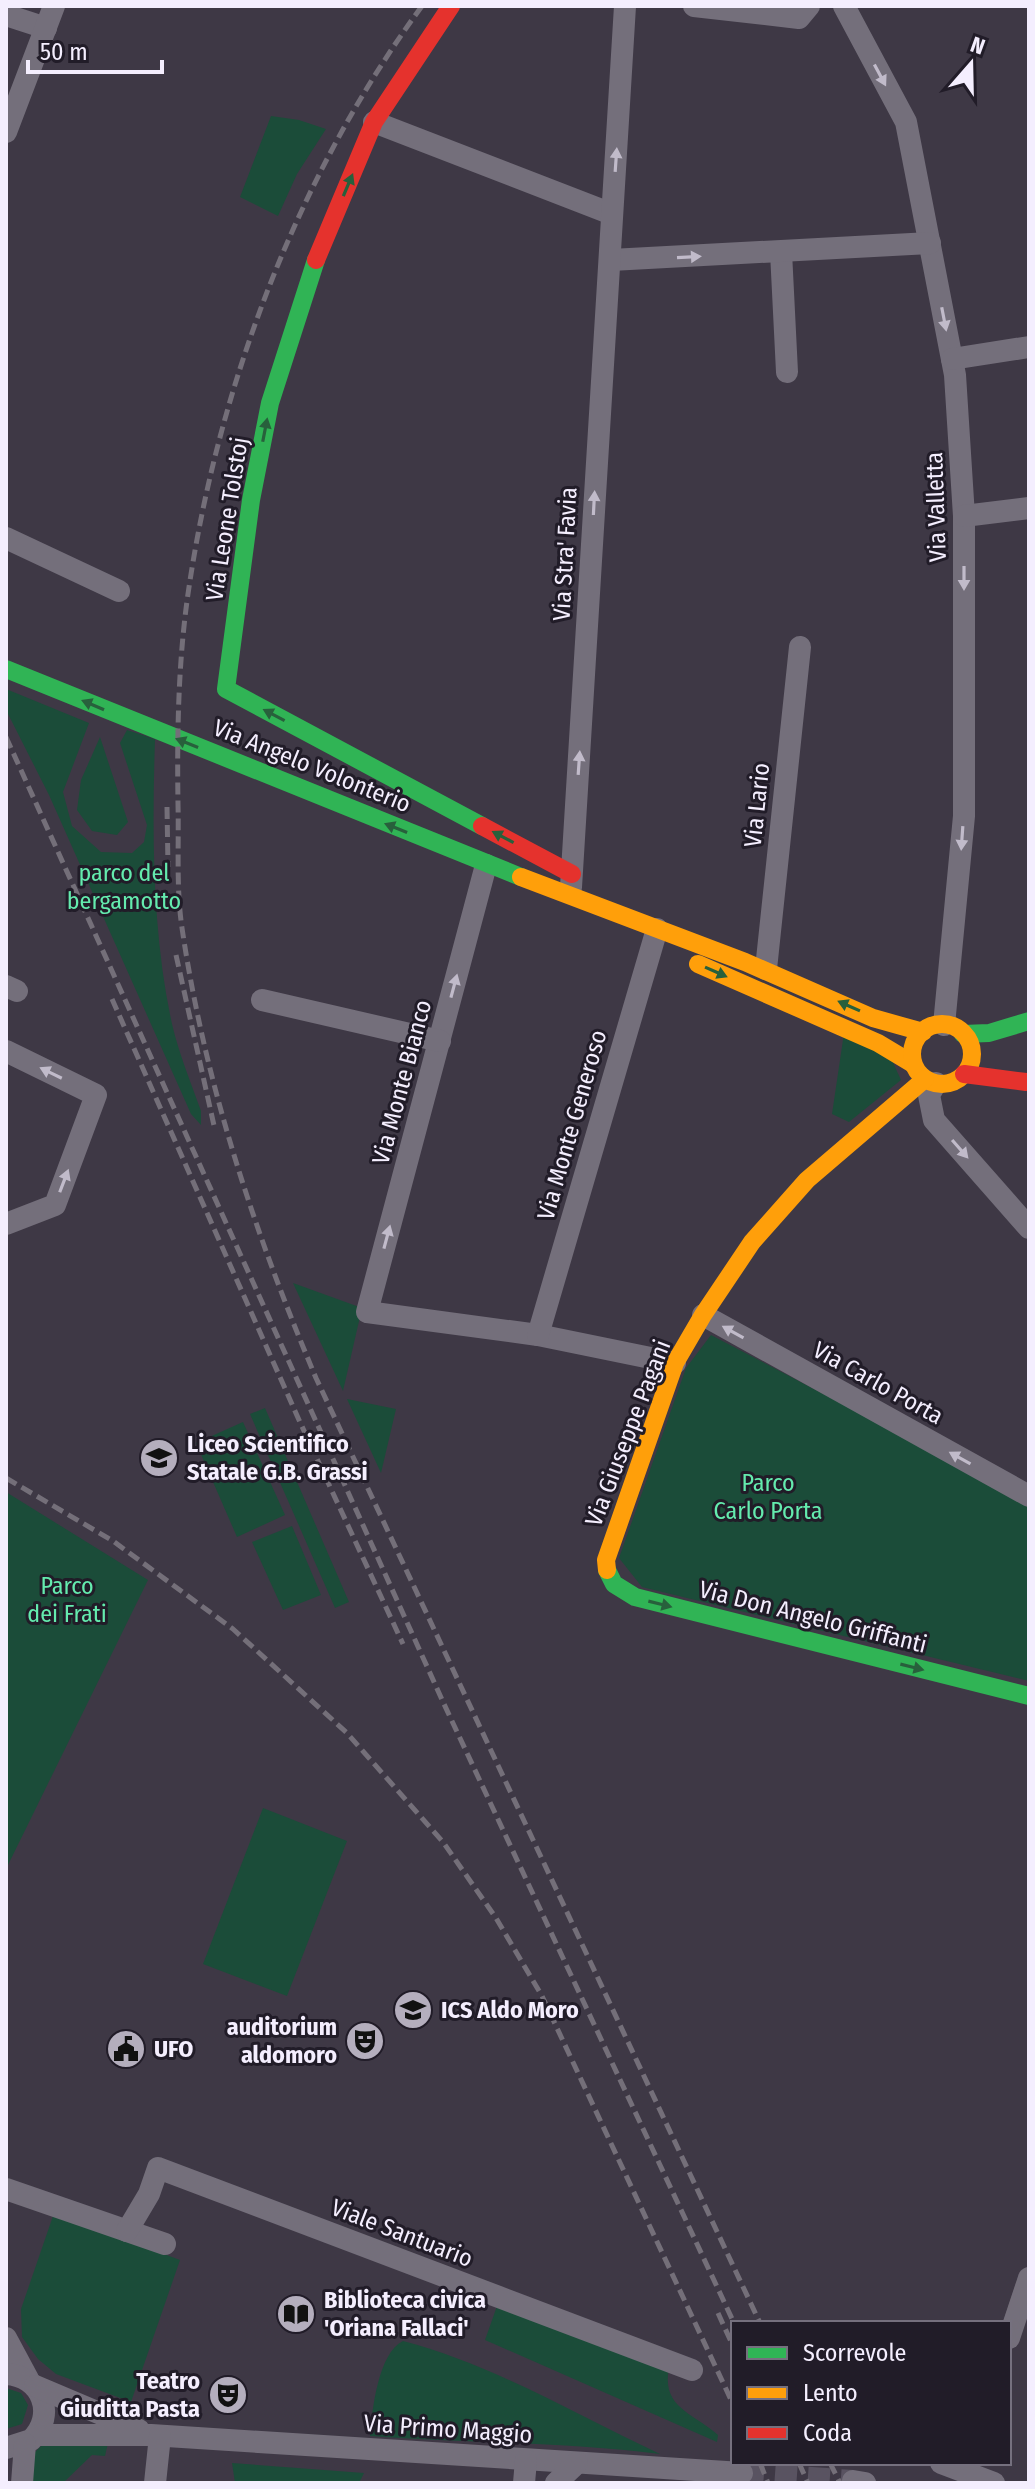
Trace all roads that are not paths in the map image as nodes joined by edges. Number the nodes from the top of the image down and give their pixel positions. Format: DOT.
graph roads {
  1 [pos="54,6"];
  2 [pos="451,6"];
  3 [pos="625,6"];
  4 [pos="694,6"];
  5 [pos="809,6"];
  6 [pos="844,6"];
  7 [pos="6,15"];
  8 [pos="46,28"];
  9 [pos="374,122"];
  10 [pos="6,132"];
  11 [pos="612,214"];
  12 [pos="930,243"];
  13 [pos="781,252"];
  14 [pos="611,260"];
  15 [pos="1029,347"];
  16 [pos="952,359"];
  17 [pos="787,372"];
  18 [pos="1029,508"];
  19 [pos="964,516"];
  20 [pos="6,538"];
  21 [pos="119,591"];
  22 [pos="800,647"];
  23 [pos="6,669"];
  24 [pos="486,865"];
  25 [pos="571,885"];
  26 [pos="655,936"];
  27 [pos="766,969"];
  28 [pos="262,1000"];
  29 [pos="1029,1021"];
  30 [pos="440,1041"];
  31 [pos="956,1046"];
  32 [pos="6,1051"];
  33 [pos="913,1064"];
  34 [pos="930,1081"];
  35 [pos="1028,1083"];
  36 [pos="6,1224"];
  37 [pos="1029,1228"];
  38 [pos="703,1315"];
  39 [pos="538,1335"];
  40 [pos="675,1363"];
  41 [pos="1029,1496"];
  42 [pos="606,1560"];
  43 [pos="1029,1696"];
  44 [pos="6,2189"];
  45 [pos="127,2231"];
  46 [pos="165,2244"];
  47 [pos="1029,2278"];
  48 [pos="1011,2332"];
  49 [pos="6,2338"];
  50 [pos="692,2370"];
  51 [pos="23,2380"];
  52 [pos="155,2436"];
  53 [pos="22,2442"];
  54 [pos="526,2460"];
  55 [pos="577,2463"];
  56 [pos="963,2472"];
  57 [pos="742,2473"];
  58 [pos="22,2483"];
  59 [pos="155,2483"];
  60 [pos="524,2483"];
  61 [pos="556,2483"];
  62 [pos="994,2483"];
  1 -- 8 [label="street"];
  2 -- 9 [label="street, Via Leone Tolstoj"];
  11 -- 3 [label="street, Via Stra' Favia, one-way"];
  4 -- 5 [label="street"];
  6 -- 12 [label="street, Via Valletta, one-way"];
  7 -- 8 [label="street"];
  8 -- 10 [label="street"];
  9 -- 11 [label="street"];
  25 -- 9 [label="street, Via Leone Tolstoj, one-way"];
  11 -- 14 [label="street, Via Stra' Favia"];
  12 -- 13 [label="street"];
  12 -- 16 [label="street, Via Valletta, one-way"];
  14 -- 13 [label="street, one-way"];
  13 -- 17 [label="street"];
  25 -- 14 [label="street, Via Stra' Favia, one-way"];
  15 -- 16 [label="street"];
  16 -- 19 [label="street, Via Valletta"];
  18 -- 19 [label="street"];
  19 -- 31 [label="street, Via Valletta, one-way"];
  20 -- 21 [label="street"];
  22 -- 27 [label="street, Via Lario"];
  24 -- 23 [label="street, Via Angelo Volonterio, one-way"];
  24 -- 25 [label="street, Via Angelo Volonterio"];
  30 -- 24 [label="street, Via Monte Bianco, one-way"];
  25 -- 26 [label="street, Via Angelo Volonterio"];
  26 -- 27 [label="street, Via Angelo Volonterio"];
  26 -- 33 [label="street, Via Angelo Volonterio, one-way"];
  26 -- 39 [label="street, Via Monte Generoso"];
  31 -- 27 [label="street, Via Angelo Volonterio, one-way"];
  28 -- 30 [label="street"];
  29 -- 31 [label="street"];
  39 -- 30 [label="street, Via Monte Bianco, one-way"];
  31 -- 33 [label="street"];
  31 -- 34 [label="street, Via Giuseppe Pagani"];
  31 -- 35 [label="street, Via Angelo Volonterio"];
  36 -- 32 [label="street, one-way"];
  33 -- 34 [label="street"];
  34 -- 37 [label="street, one-way"];
  34 -- 38 [label="street, Via Giuseppe Pagani"];
  38 -- 40 [label="street, Via Giuseppe Pagani"];
  41 -- 38 [label="street, Via Carlo Porta, one-way"];
  39 -- 40 [label="street"];
  40 -- 42 [label="street, Via Giuseppe Pagani"];
  42 -- 43 [label="street, Via Don Angelo Griffanti, one-way"];
  44 -- 45 [label="street"];
  45 -- 46 [label="street"];
  45 -- 50 [label="street, Viale Santuario"];
  47 -- 48 [label="street"];
  49 -- 51 [label="street"];
  51 -- 52 [label="street, Via Primo Maggio"];
  51 -- 53 [label="street"];
  52 -- 53 [label="street, Via Primo Maggio"];
  52 -- 54 [label="street, Via Primo Maggio"];
  52 -- 59 [label="street"];
  53 -- 58 [label="street"];
  54 -- 55 [label="street, Via Primo Maggio"];
  54 -- 60 [label="street"];
  55 -- 57 [label="street, Via Primo Maggio"];
  55 -- 61 [label="street"];
  56 -- 62 [label="street"];
}
